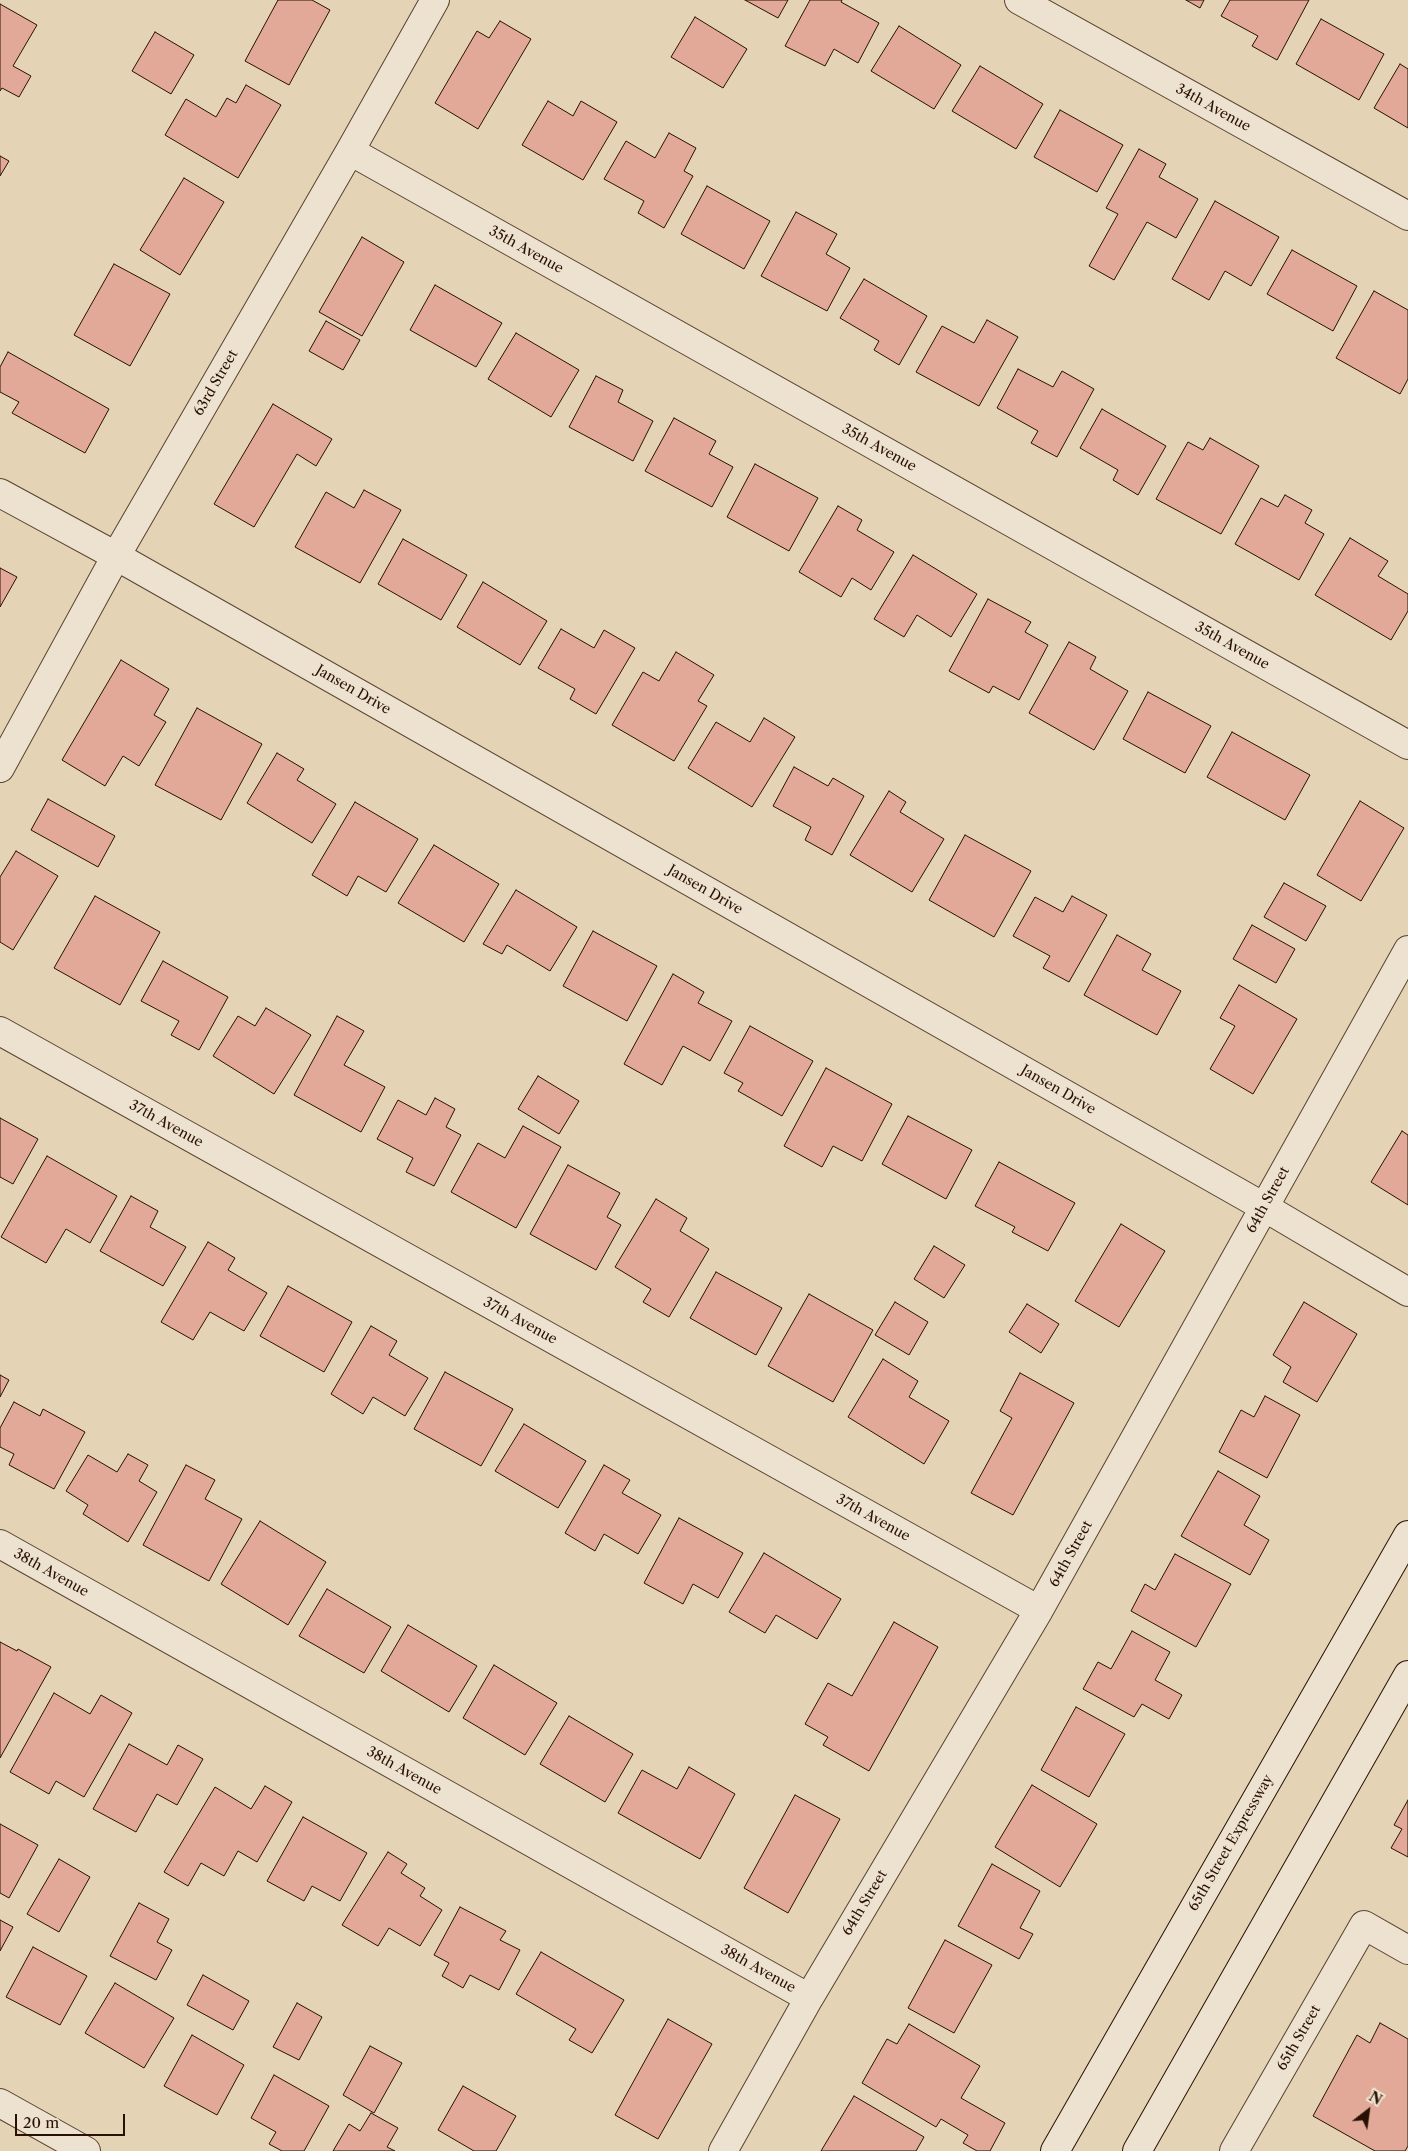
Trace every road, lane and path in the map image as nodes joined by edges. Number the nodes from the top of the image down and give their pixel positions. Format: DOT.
graph roads {
  1 [pos="435,0"];
  2 [pos="1019,0"];
  3 [pos="350,151"];
  4 [pos="1408,216"];
  5 [pos="0,493"];
  6 [pos="116,556"];
  7 [pos="1408,745"];
  8 [pos="0,768"];
  9 [pos="1408,950"];
  10 [pos="0,1031"];
  11 [pos="1264,1207"];
  12 [pos="1408,1292"];
  13 [pos="1408,1535"];
  14 [pos="0,1544"];
  15 [pos="1039,1610"];
  16 [pos="1408,1675"];
  17 [pos="1408,1950"];
  18 [pos="809,1998"];
  19 [pos="0,2103"];
  20 [pos="86,2151"];
  21 [pos="722,2151"];
  22 [pos="1055,2151"];
  23 [pos="1137,2151"];
  24 [pos="1234,2151"];
  1 -- 3 [label="street, 63rd Street"];
  2 -- 4 [label="street, 34th Avenue"];
  3 -- 6 [label="street, 63rd Street"];
  3 -- 7 [label="street, 35th Avenue"];
  5 -- 6 [label="street, Jansen Drive"];
  6 -- 8 [label="street, 63rd Street"];
  6 -- 11 [label="street, Jansen Drive"];
  9 -- 11 [label="street, 64th Street"];
  10 -- 15 [label="street, 37th Avenue"];
  11 -- 12 [label="street, Jansen Drive"];
  11 -- 15 [label="street, 64th Street"];
  13 -- 22 [label="street, 65th Street Expressway"];
  14 -- 18 [label="street, 38th Avenue"];
  15 -- 18 [label="street, 64th Street"];
  16 -- 23 [label="street"];
  17 -- 24 [label="street, 65th Street"];
  18 -- 21 [label="street, 64th Street"];
  19 -- 20 [label="street"];
}
